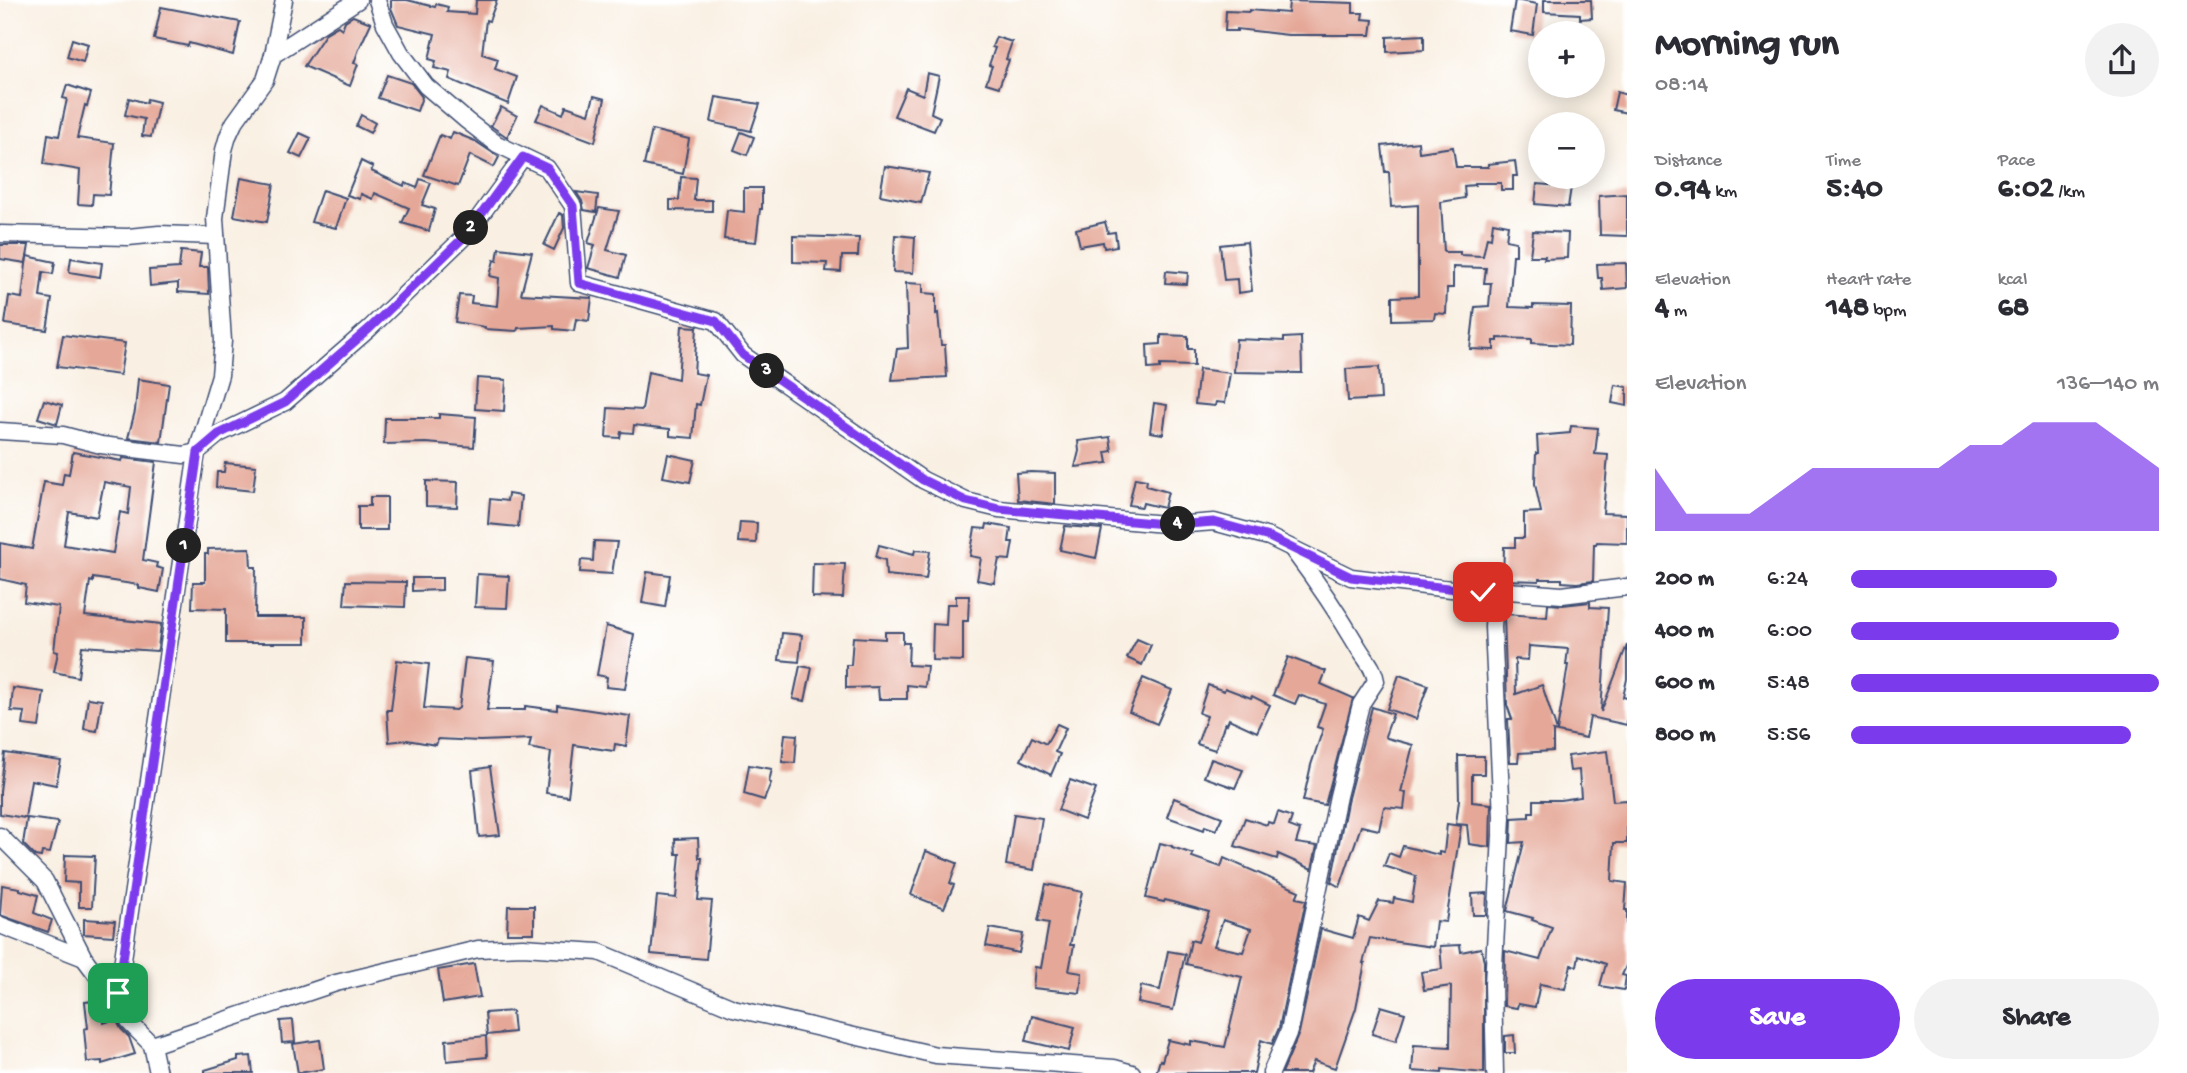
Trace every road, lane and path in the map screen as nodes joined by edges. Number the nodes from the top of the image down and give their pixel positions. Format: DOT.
graph roads {
  1 [pos="285,0"];
  2 [pos="358,0"];
  3 [pos="377,0"];
  4 [pos="273,55"];
  5 [pos="523,157"];
  6 [pos="0,234"];
  7 [pos="216,236"];
  8 [pos="0,431"];
  9 [pos="198,452"];
  10 [pos="1291,548"];
  11 [pos="1627,587"];
  12 [pos="1495,590"];
  13 [pos="0,836"];
  14 [pos="0,925"];
  15 [pos="84,958"];
  16 [pos="124,1011"];
  17 [pos="152,1045"];
  18 [pos="1114,1071"];
  19 [pos="158,1073"];
  20 [pos="1132,1073"];
  21 [pos="1271,1073"];
  22 [pos="1495,1073"];
  1 -- 4 [label="street"];
  2 -- 4 [label="street"];
  3 -- 5 [label="street"];
  4 -- 7 [label="street"];
  5 -- 9 [label="street"];
  5 -- 10 [label="street"];
  6 -- 7 [label="street"];
  7 -- 9 [label="street"];
  8 -- 9 [label="street"];
  9 -- 16 [label="street"];
  10 -- 12 [label="street"];
  10 -- 21 [label="street"];
  11 -- 12 [label="street"];
  12 -- 22 [label="street"];
  13 -- 15 [label="street"];
  14 -- 15 [label="street"];
  15 -- 16 [label="street"];
  16 -- 17 [label="street"];
  17 -- 18 [label="street"];
  17 -- 19 [label="street"];
  18 -- 20 [label="street"];
}
